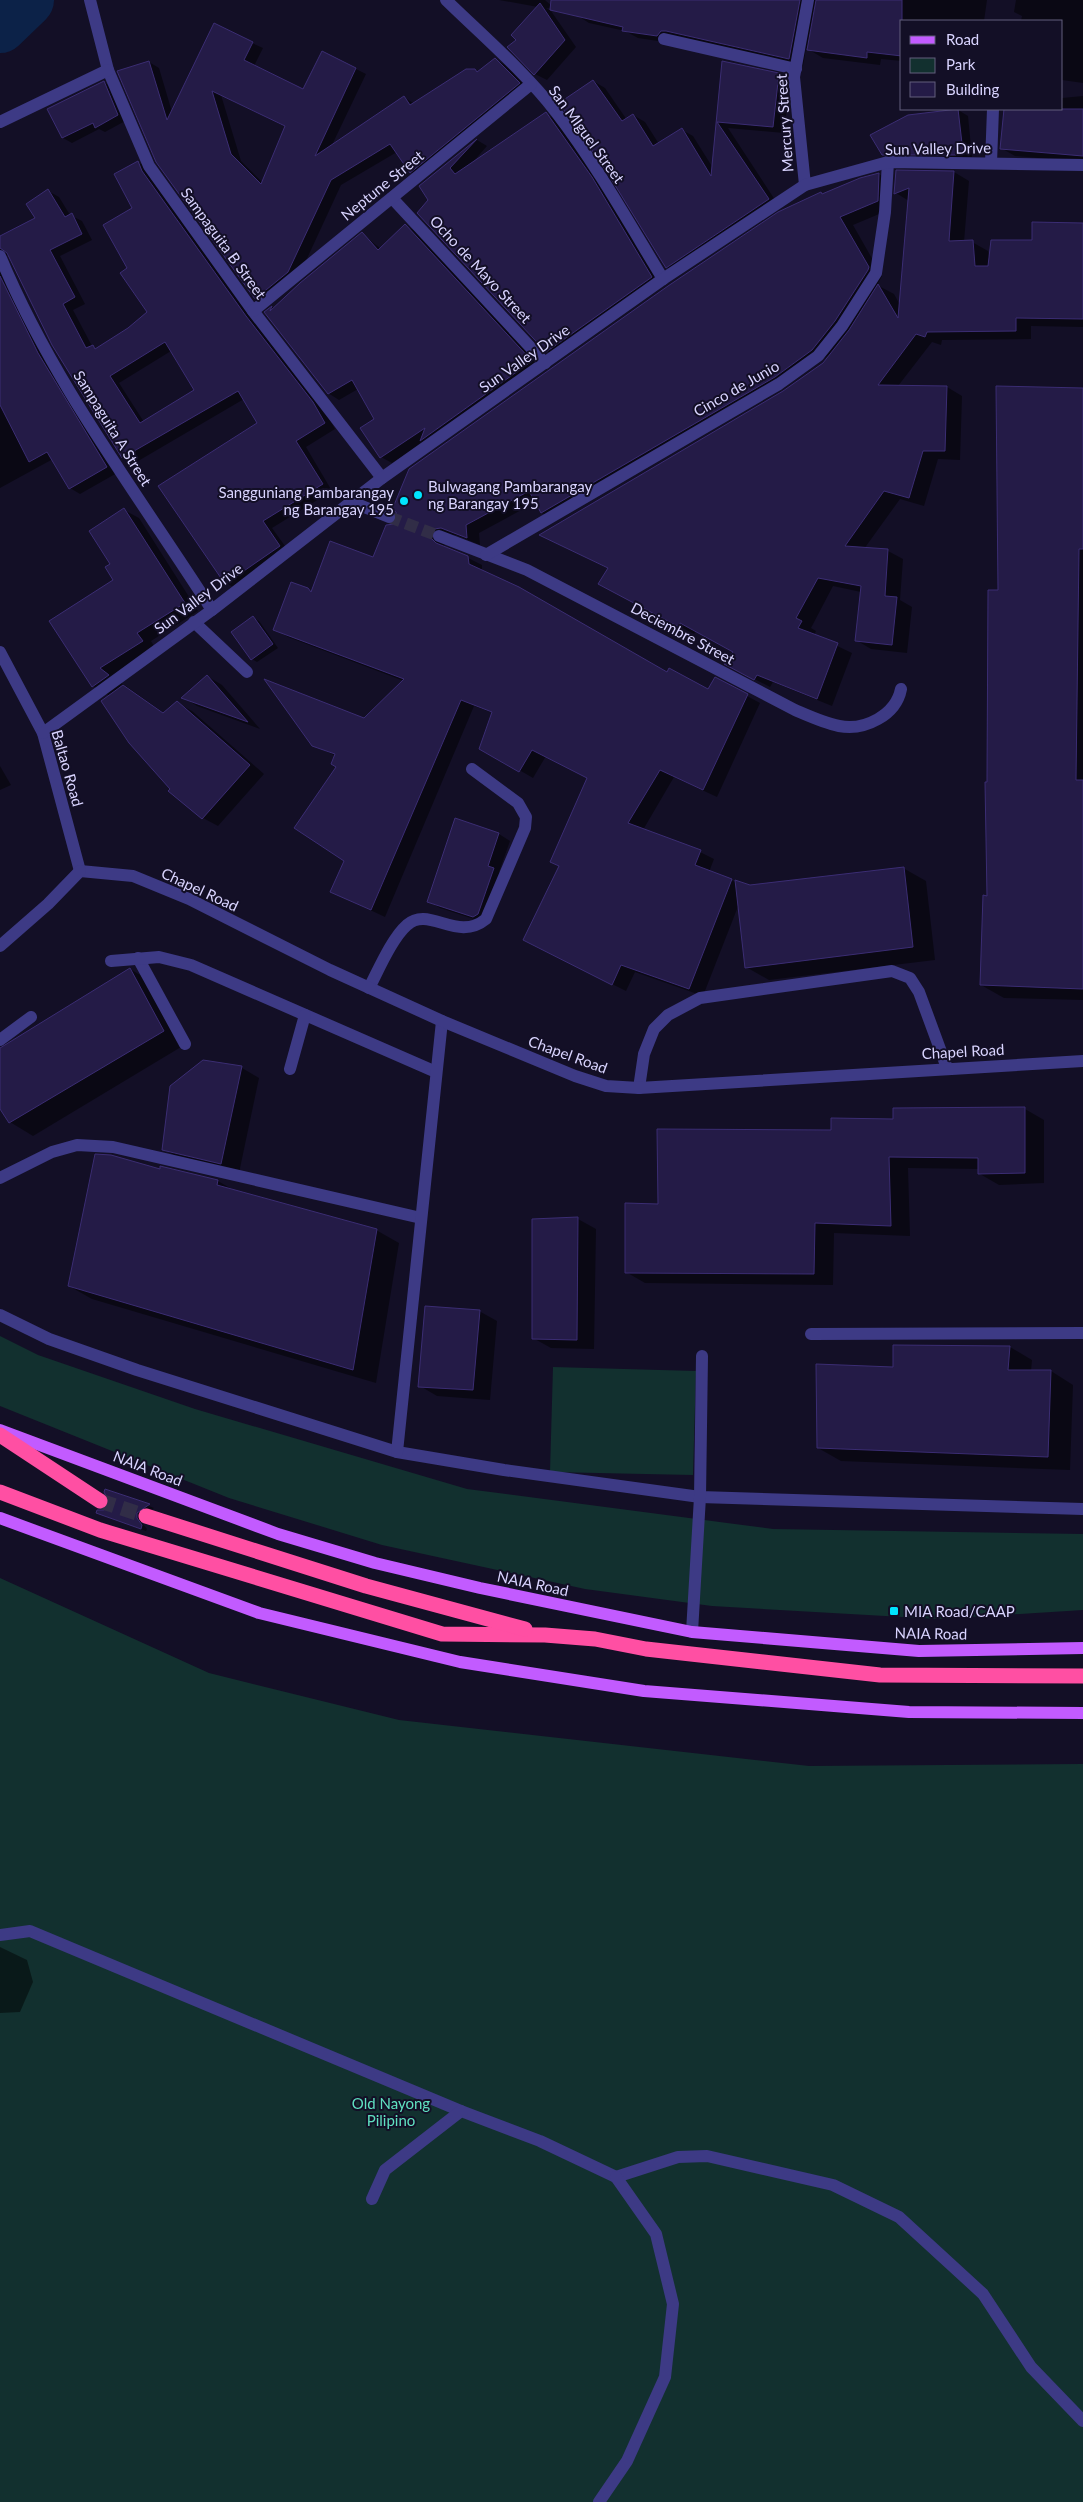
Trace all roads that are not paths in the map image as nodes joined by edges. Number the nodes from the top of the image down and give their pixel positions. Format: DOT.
graph roads {
  1 [pos="90,0"];
  2 [pos="446,0"];
  3 [pos="808,0"];
  4 [pos="664,39"];
  5 [pos="108,70"];
  6 [pos="796,70"];
  7 [pos="532,84"];
  8 [pos="993,110"];
  9 [pos="0,122"];
  10 [pos="888,162"];
  11 [pos="991,162"];
  12 [pos="1083,165"];
  13 [pos="805,185"];
  14 [pos="392,198"];
  15 [pos="0,256"];
  16 [pos="663,279"];
  17 [pos="253,311"];
  18 [pos="545,363"];
  19 [pos="382,478"];
  20 [pos="352,502"];
  21 [pos="389,517"];
  22 [pos="438,536"];
  23 [pos="486,555"];
  24 [pos="212,610"];
  25 [pos="194,622"];
  26 [pos="0,652"];
  27 [pos="247,672"];
  28 [pos="901,689"];
  29 [pos="43,733"];
  30 [pos="472,769"];
  31 [pos="80,871"];
  32 [pos="0,946"];
  33 [pos="138,958"];
  34 [pos="111,960"];
  35 [pos="369,988"];
  36 [pos="305,1015"];
  37 [pos="31,1017"];
  38 [pos="442,1021"];
  39 [pos="0,1040"];
  40 [pos="185,1044"];
  41 [pos="1083,1061"];
  42 [pos="947,1068"];
  43 [pos="290,1069"];
  44 [pos="436,1072"];
  45 [pos="639,1088"];
  46 [pos="0,1178"];
  47 [pos="421,1218"];
  48 [pos="0,1315"];
  49 [pos="1083,1333"];
  50 [pos="811,1334"];
  51 [pos="702,1356"];
  52 [pos="0,1430"];
  53 [pos="0,1435"];
  54 [pos="397,1452"];
  55 [pos="0,1492"];
  56 [pos="700,1497"];
  57 [pos="100,1502"];
  58 [pos="1083,1509"];
  59 [pos="146,1516"];
  60 [pos="0,1518"];
  61 [pos="692,1632"];
  62 [pos="545,1635"];
  63 [pos="1083,1648"];
  64 [pos="1083,1676"];
  65 [pos="1083,1713"];
  66 [pos="0,1935"];
  67 [pos="462,2111"];
  68 [pos="616,2177"];
  69 [pos="372,2199"];
  70 [pos="1083,2421"];
  71 [pos="599,2502"];
  1 -- 5 [label="street, Sampaguita B Street"];
  2 -- 7 [label="street, San MIguel Street"];
  3 -- 6 [label="street, Mercury Street"];
  4 -- 6 [label="street"];
  5 -- 9 [label="street"];
  5 -- 17 [label="street, Sampaguita B Street"];
  6 -- 13 [label="street, Mercury Street"];
  7 -- 14 [label="street, Neptune Street"];
  7 -- 16 [label="street, San MIguel Street"];
  8 -- 11 [label="street"];
  10 -- 11 [label="street, Sun Valley Drive"];
  10 -- 13 [label="street, Sun Valley Drive"];
  10 -- 23 [label="street, Cinco de Junio"];
  11 -- 12 [label="street, Sun Valley Drive"];
  13 -- 16 [label="street, Sun Valley Drive"];
  14 -- 17 [label="street, Neptune Street"];
  14 -- 18 [label="street, Ocho de Mayo Street"];
  15 -- 24 [label="street, Sampaguita A Street"];
  16 -- 18 [label="street, Sun Valley Drive"];
  17 -- 19 [label="street, Sampaguita B Street"];
  18 -- 19 [label="street, Sun Valley Drive"];
  19 -- 20 [label="street, Sun Valley Drive"];
  20 -- 21 [label="street"];
  20 -- 24 [label="street, Sun Valley Drive"];
  22 -- 23 [label="street, Deciembre Street"];
  23 -- 28 [label="street, Deciembre Street"];
  24 -- 25 [label="street, Sun Valley Drive"];
  25 -- 27 [label="street"];
  25 -- 29 [label="street, Sun Valley Drive"];
  26 -- 29 [label="street, Baltao Road"];
  29 -- 31 [label="street, Baltao Road"];
  30 -- 35 [label="street"];
  31 -- 32 [label="street"];
  31 -- 35 [label="street, Chapel Road"];
  33 -- 34 [label="street"];
  33 -- 36 [label="street"];
  33 -- 40 [label="street"];
  35 -- 38 [label="street, Chapel Road"];
  36 -- 43 [label="street"];
  36 -- 44 [label="street"];
  37 -- 39 [label="street"];
  38 -- 44 [label="street"];
  38 -- 45 [label="street, Chapel Road"];
  41 -- 42 [label="street, Chapel Road"];
  42 -- 45 [label="street, Chapel Road"];
  42 -- 45 [label="street"];
  44 -- 47 [label="street"];
  46 -- 47 [label="street"];
  47 -- 54 [label="street"];
  48 -- 54 [label="street"];
  49 -- 50 [label="street"];
  51 -- 56 [label="street"];
  52 -- 61 [label="main road, NAIA Road"];
  53 -- 57 [label="highway"];
  54 -- 56 [label="street"];
  55 -- 62 [label="highway"];
  56 -- 58 [label="street"];
  56 -- 61 [label="street"];
  59 -- 62 [label="highway"];
  60 -- 65 [label="main road"];
  61 -- 63 [label="main road, NAIA Road"];
  62 -- 64 [label="highway"];
  66 -- 67 [label="street"];
  67 -- 68 [label="street"];
  67 -- 69 [label="street"];
  68 -- 70 [label="street"];
  68 -- 71 [label="street"];
}
